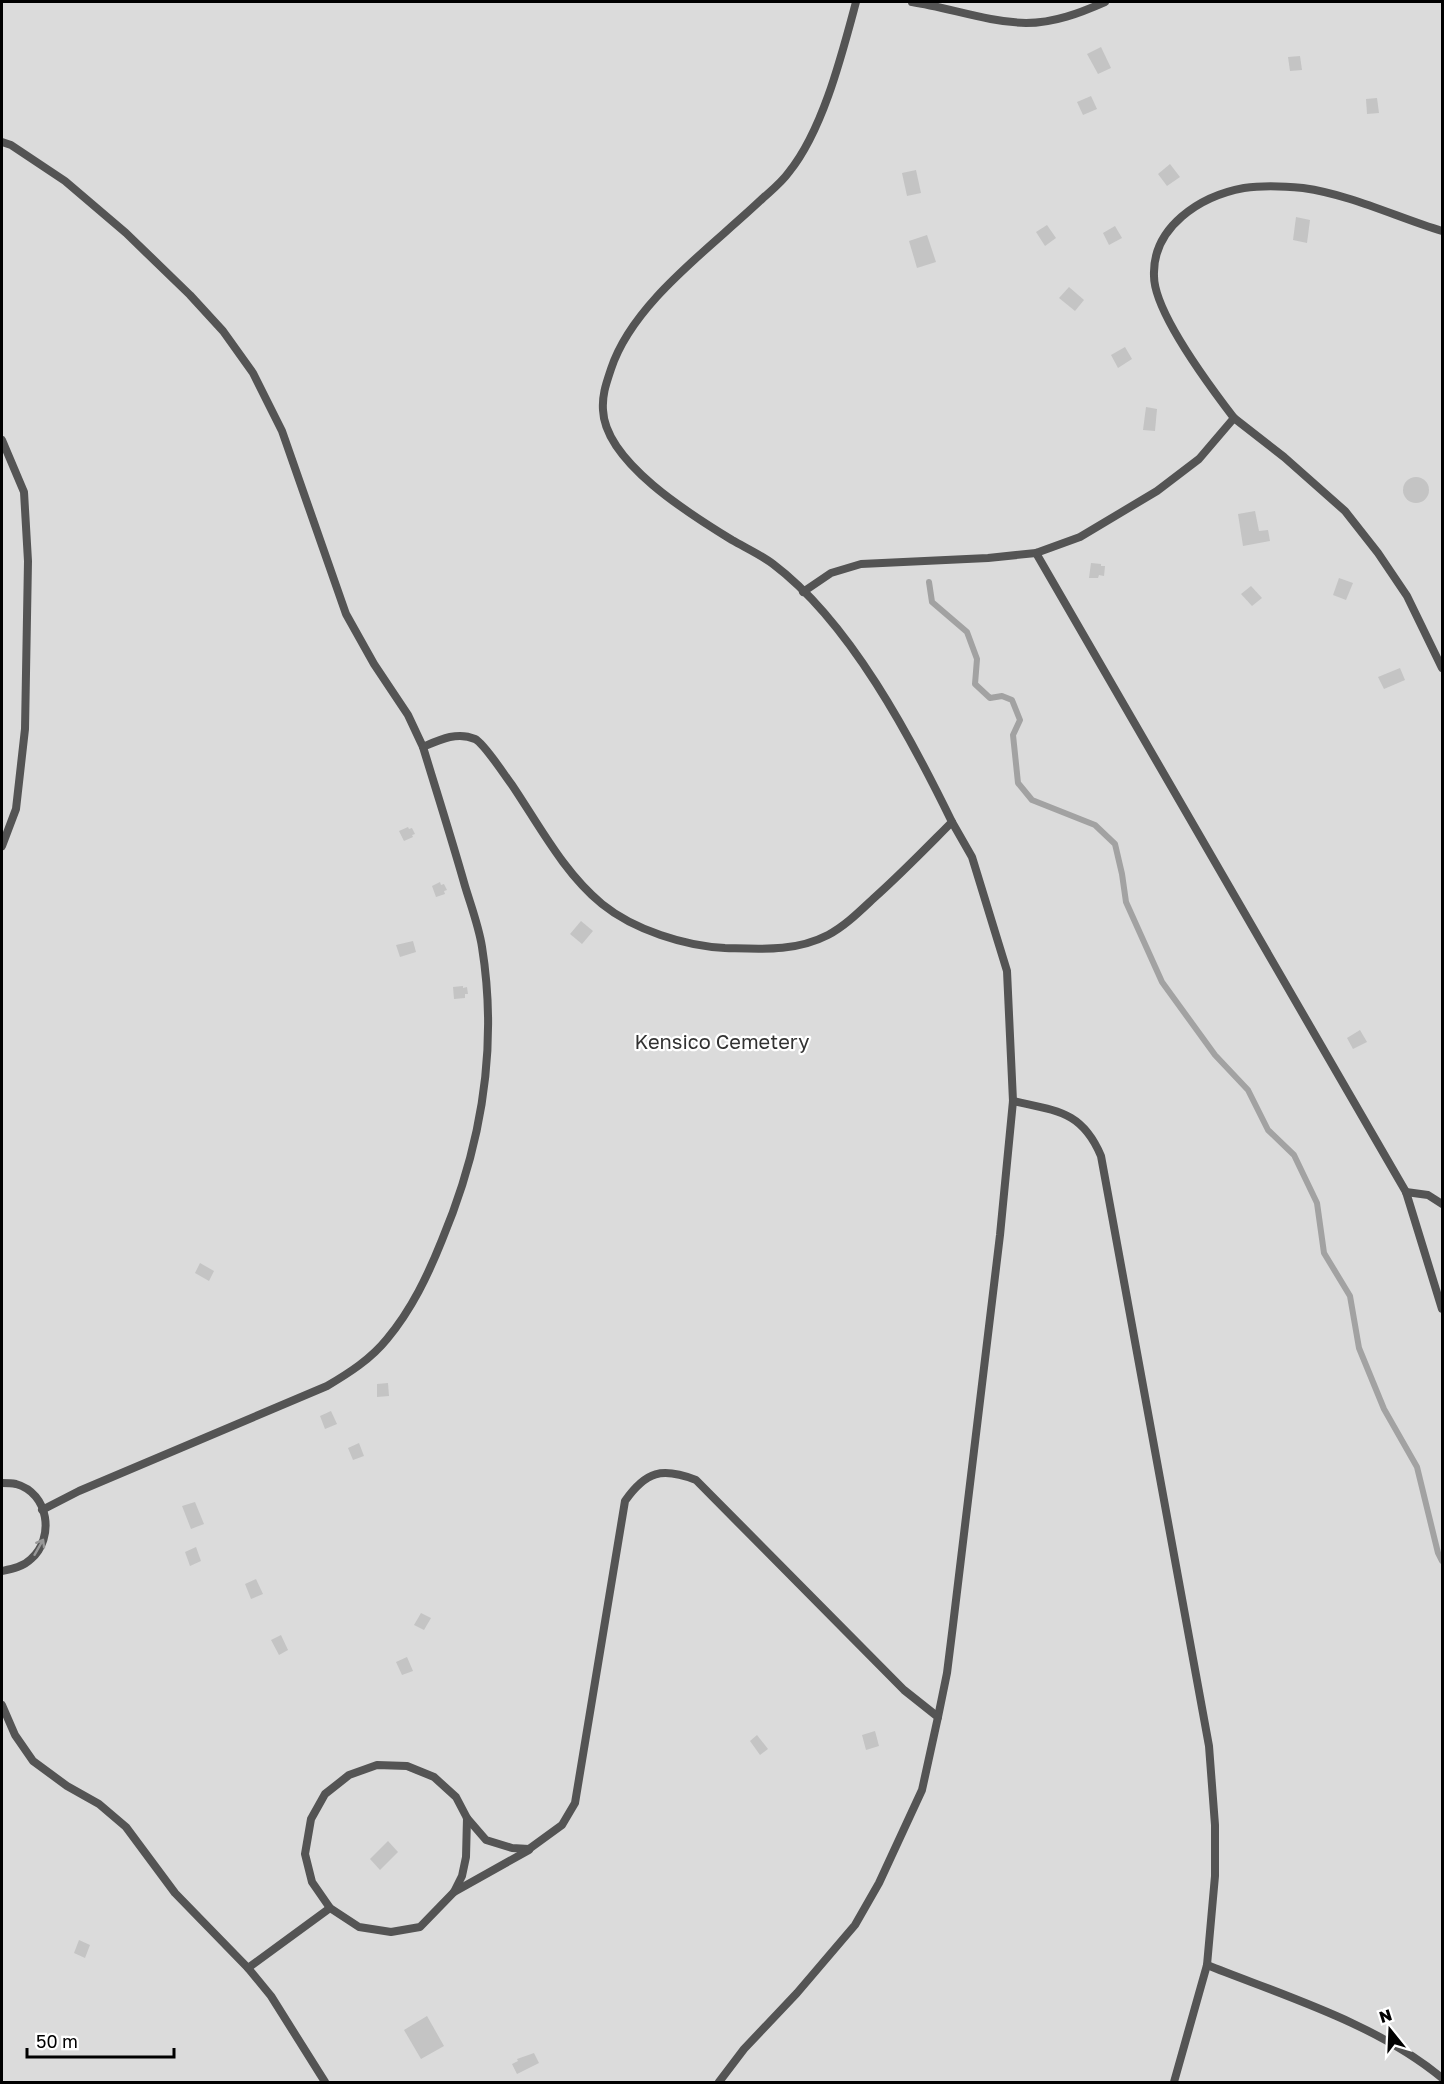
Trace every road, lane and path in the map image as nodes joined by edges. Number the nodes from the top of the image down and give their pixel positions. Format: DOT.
graph roads {
  1 [pos="856,2"];
  2 [pos="912,2"];
  3 [pos="1105,2"];
  4 [pos="2,142"];
  5 [pos="1443,231"];
  6 [pos="1233,418"];
  7 [pos="2,440"];
  8 [pos="1036,553"];
  9 [pos="803,592"];
  10 [pos="1443,668"];
  11 [pos="423,747"];
  12 [pos="952,822"];
  13 [pos="2,846"];
  14 [pos="1013,1101"];
  15 [pos="1406,1192"];
  16 [pos="1443,1204"];
  17 [pos="1443,1309"];
  18 [pos="2,1483"];
  19 [pos="42,1510"];
  20 [pos="2,1571"];
  21 [pos="2,1705"];
  22 [pos="938,1717"];
  23 [pos="467,1818"];
  24 [pos="529,1850"];
  25 [pos="454,1892"];
  26 [pos="330,1908"];
  27 [pos="1207,1965"];
  28 [pos="248,1968"];
  29 [pos="1443,2078"];
  30 [pos="325,2082"];
  31 [pos="719,2082"];
  32 [pos="1174,2082"];
  1 -- 9 [label="lane"];
  2 -- 3 [label="lane"];
  4 -- 11 [label="lane"];
  5 -- 6 [label="lane"];
  6 -- 8 [label="lane"];
  6 -- 10 [label="lane"];
  7 -- 13 [label="lane"];
  8 -- 9 [label="lane"];
  8 -- 15 [label="lane"];
  9 -- 12 [label="lane"];
  11 -- 12 [label="lane"];
  11 -- 19 [label="lane"];
  12 -- 14 [label="lane"];
  14 -- 22 [label="lane"];
  14 -- 27 [label="lane"];
  15 -- 16 [label="lane"];
  15 -- 17 [label="lane"];
  18 -- 19 [label="lane"];
  20 -- 19 [label="lane, one-way"];
  21 -- 28 [label="lane"];
  22 -- 24 [label="lane"];
  22 -- 31 [label="lane"];
  23 -- 24 [label="lane"];
  23 -- 25 [label="lane"];
  23 -- 26 [label="lane"];
  24 -- 25 [label="lane"];
  25 -- 26 [label="lane"];
  26 -- 28 [label="lane"];
  27 -- 29 [label="lane"];
  27 -- 32 [label="lane"];
  28 -- 30 [label="lane"];
}
